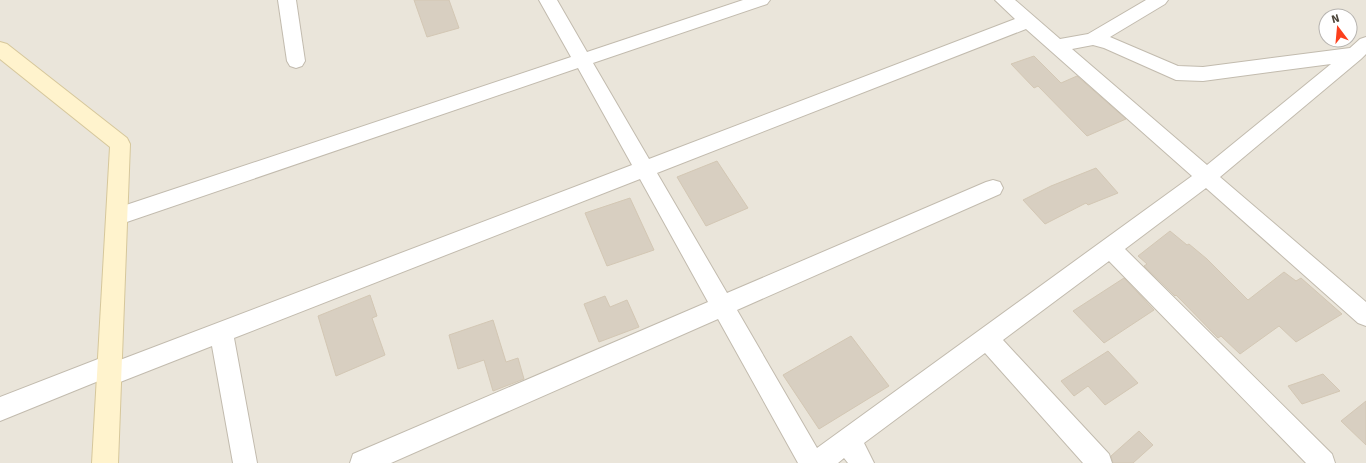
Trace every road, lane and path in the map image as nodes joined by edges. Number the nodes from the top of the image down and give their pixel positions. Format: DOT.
graph roads {
  1 [pos="287,0"];
  2 [pos="548,0"];
  3 [pos="761,0"];
  4 [pos="1004,0"];
  5 [pos="1159,0"];
  6 [pos="1028,21"];
  7 [pos="1093,39"];
  8 [pos="1056,46"];
  9 [pos="0,49"];
  10 [pos="1362,52"];
  11 [pos="582,60"];
  12 [pos="296,61"];
  13 [pos="645,169"];
  14 [pos="1206,177"];
  15 [pos="993,188"];
  16 [pos="118,216"];
  17 [pos="1110,248"];
  18 [pos="722,306"];
  19 [pos="1366,316"];
  20 [pos="221,332"];
  21 [pos="987,338"];
  22 [pos="110,370"];
  23 [pos="0,409"];
  24 [pos="848,441"];
  25 [pos="101,461"];
  26 [pos="245,463"];
  27 [pos="362,463"];
  28 [pos="812,463"];
  29 [pos="817,463"];
  30 [pos="862,463"];
  31 [pos="1100,463"];
  32 [pos="1323,463"];
  1 -- 12 [label="street"];
  2 -- 11 [label="street"];
  3 -- 11 [label="street"];
  4 -- 6 [label="street"];
  5 -- 7 [label="street"];
  6 -- 8 [label="street"];
  6 -- 13 [label="street"];
  7 -- 8 [label="street"];
  7 -- 10 [label="street"];
  8 -- 14 [label="street"];
  9 -- 16 [label="street"];
  10 -- 14 [label="street"];
  11 -- 13 [label="street"];
  11 -- 16 [label="street"];
  13 -- 18 [label="street"];
  13 -- 20 [label="street"];
  14 -- 17 [label="street"];
  14 -- 19 [label="street"];
  15 -- 18 [label="street"];
  16 -- 22 [label="street"];
  17 -- 21 [label="street"];
  17 -- 32 [label="street"];
  18 -- 27 [label="street"];
  18 -- 28 [label="street"];
  20 -- 22 [label="street"];
  20 -- 26 [label="street"];
  21 -- 24 [label="street"];
  21 -- 31 [label="street"];
  22 -- 23 [label="street"];
  22 -- 25 [label="street"];
  24 -- 29 [label="street"];
  24 -- 30 [label="street"];
}
